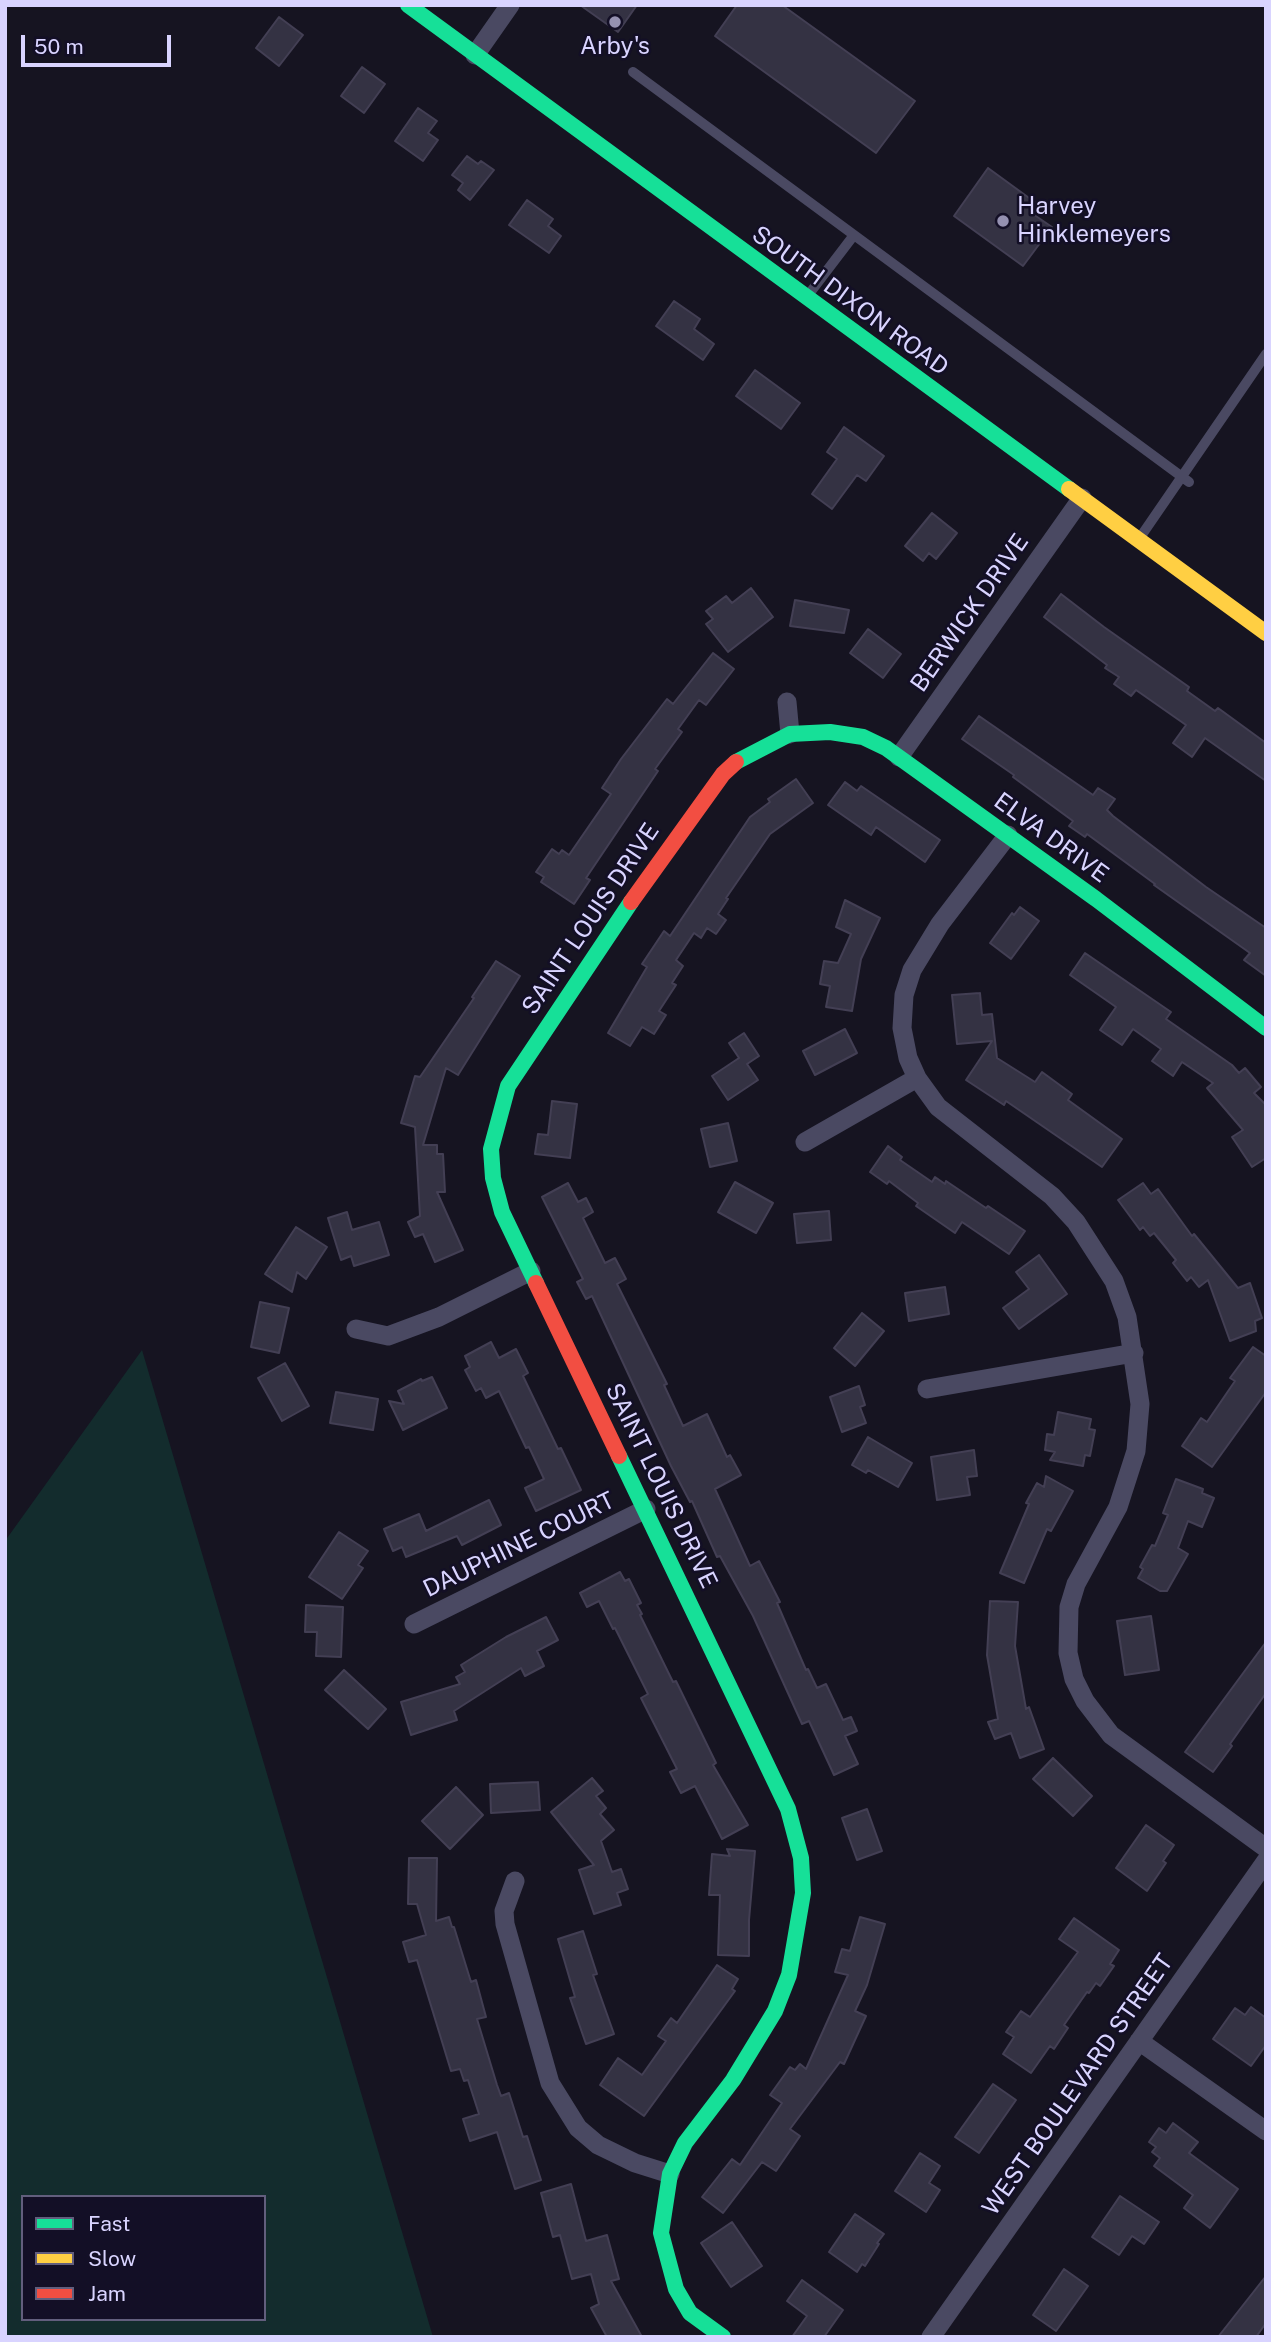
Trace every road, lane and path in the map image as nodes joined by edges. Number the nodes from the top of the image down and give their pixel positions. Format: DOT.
graph roads {
  1 [pos="408,5"];
  2 [pos="510,5"];
  3 [pos="475,55"];
  4 [pos="633,72"];
  5 [pos="854,235"];
  6 [pos="807,297"];
  7 [pos="1266,354"];
  8 [pos="1186,479"];
  9 [pos="1082,498"];
  10 [pos="1139,540"];
  11 [pos="1266,633"];
  12 [pos="787,702"];
  13 [pos="790,734"];
  14 [pos="899,757"];
  15 [pos="1008,835"];
  16 [pos="1266,1028"];
  17 [pos="917,1077"];
  18 [pos="806,1142"];
  19 [pos="531,1271"];
  20 [pos="356,1329"];
  21 [pos="1134,1353"];
  22 [pos="927,1389"];
  23 [pos="646,1509"];
  24 [pos="414,1624"];
  25 [pos="1266,1848"];
  26 [pos="1266,1861"];
  27 [pos="515,1881"];
  28 [pos="1139,2041"];
  29 [pos="1266,2131"];
  30 [pos="670,2174"];
  31 [pos="723,2337"];
  32 [pos="931,2337"];
  1 -- 3 [label="street, SOUTH DIXON ROAD"];
  2 -- 3 [label="street"];
  3 -- 6 [label="street, SOUTH DIXON ROAD"];
  4 -- 5 [label="lane"];
  5 -- 6 [label="lane"];
  5 -- 8 [label="lane"];
  6 -- 9 [label="street, SOUTH DIXON ROAD"];
  7 -- 8 [label="lane"];
  8 -- 10 [label="lane"];
  9 -- 10 [label="street, SOUTH DIXON ROAD"];
  9 -- 14 [label="street, BERWICK DRIVE"];
  10 -- 11 [label="street, SOUTH DIXON ROAD"];
  12 -- 13 [label="street"];
  13 -- 14 [label="street, ELVA DRIVE"];
  13 -- 19 [label="street, SAINT LOUIS DRIVE"];
  14 -- 15 [label="street, ELVA DRIVE"];
  15 -- 16 [label="street, ELVA DRIVE"];
  15 -- 17 [label="street"];
  17 -- 18 [label="street"];
  17 -- 21 [label="street"];
  19 -- 20 [label="street"];
  19 -- 23 [label="street, SAINT LOUIS DRIVE"];
  21 -- 22 [label="street"];
  21 -- 25 [label="street"];
  23 -- 24 [label="street, DAUPHINE COURT"];
  23 -- 30 [label="street, SAINT LOUIS DRIVE"];
  26 -- 28 [label="street, WEST BOULEVARD STREET"];
  27 -- 30 [label="street"];
  28 -- 29 [label="street"];
  28 -- 32 [label="street, WEST BOULEVARD STREET"];
  30 -- 31 [label="street, SAINT LOUIS DRIVE"];
}
